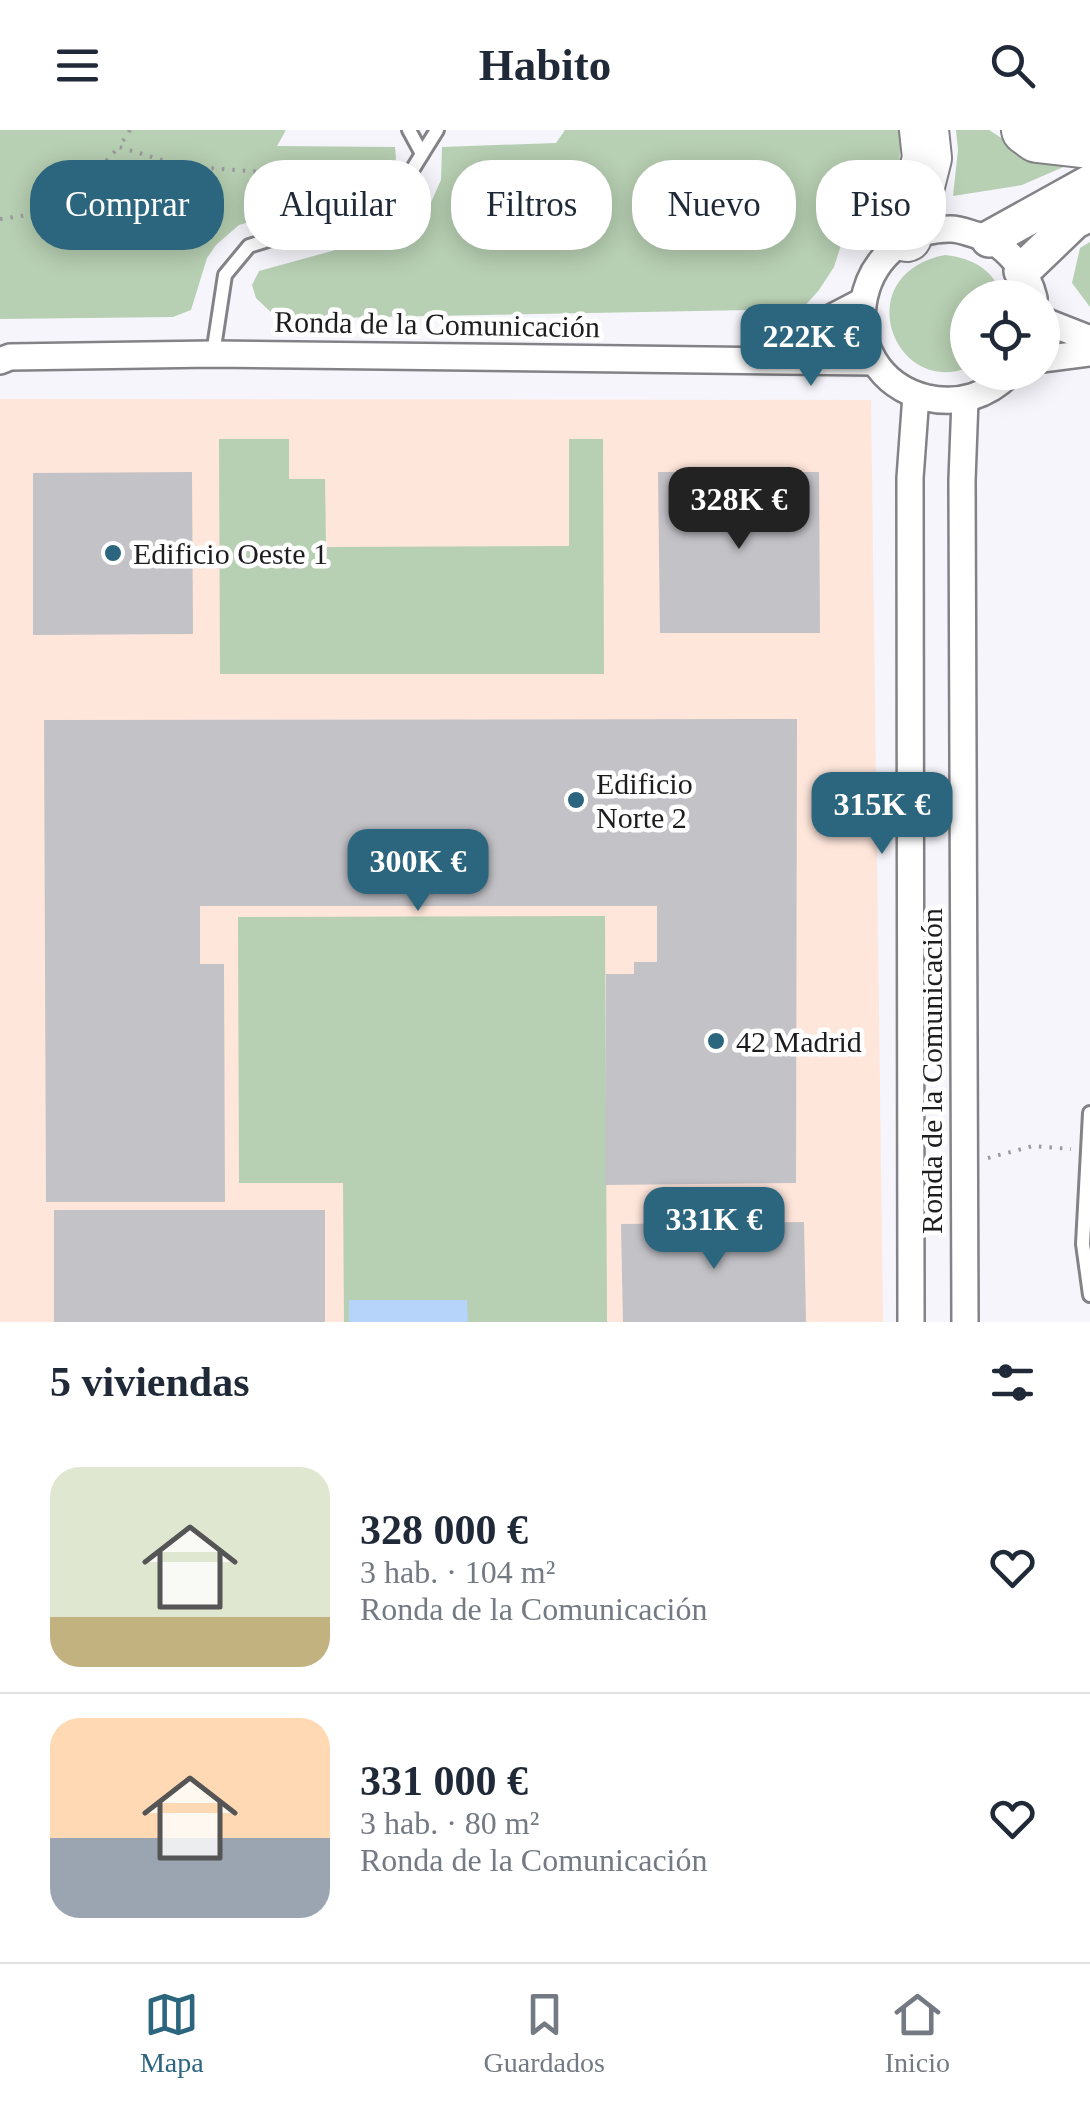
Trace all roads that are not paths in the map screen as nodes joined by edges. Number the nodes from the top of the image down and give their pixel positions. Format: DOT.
graph roads {
  1 [pos="410,130"];
  2 [pos="437,130"];
  3 [pos="924,130"];
  4 [pos="1026,130"];
  5 [pos="1090,144"];
  6 [pos="418,160"];
  7 [pos="927,160"];
  8 [pos="1090,183"];
  9 [pos="1090,214"];
  10 [pos="946,229"];
  11 [pos="988,239"];
  12 [pos="246,250"];
  13 [pos="892,250"];
  14 [pos="1025,280"];
  15 [pos="1031,280"];
  16 [pos="862,302"];
  17 [pos="1060,327"];
  18 [pos="1090,339"];
  19 [pos="1090,353"];
  20 [pos="213,354"];
  21 [pos="1060,357"];
  22 [pos="748,361"];
  23 [pos="0,362"];
  24 [pos="874,362"];
  25 [pos="988,390"];
  26 [pos="916,395"];
  27 [pos="965,400"];
  28 [pos="1090,1113"];
  29 [pos="1090,1295"];
  30 [pos="912,1322"];
  31 [pos="965,1322"];
  1 -- 6 [label="lane"];
  2 -- 6 [label="lane"];
  3 -- 7 [label="highway"];
  4 -- 5 [label="highway"];
  8 -- 11 [label="street"];
  9 -- 15 [label="street"];
  10 -- 11 [label="street"];
  11 -- 14 [label="street"];
  12 -- 20 [label="lane"];
  13 -- 16 [label="street"];
  16 -- 22 [label="street"];
  16 -- 24 [label="street"];
  17 -- 18 [label="street"];
  19 -- 21 [label="street"];
  20 -- 22 [label="street, Ronda de la Comunicación"];
  20 -- 23 [label="street, Ronda de la Comunicación"];
  22 -- 24 [label="street, Ronda de la Comunicación"];
  24 -- 26 [label="street"];
  25 -- 27 [label="street"];
  26 -- 27 [label="street"];
  26 -- 30 [label="street, Ronda de la Comunicación"];
  27 -- 31 [label="street, Ronda de la Comunicación"];
  28 -- 29 [label="lane"];
}
